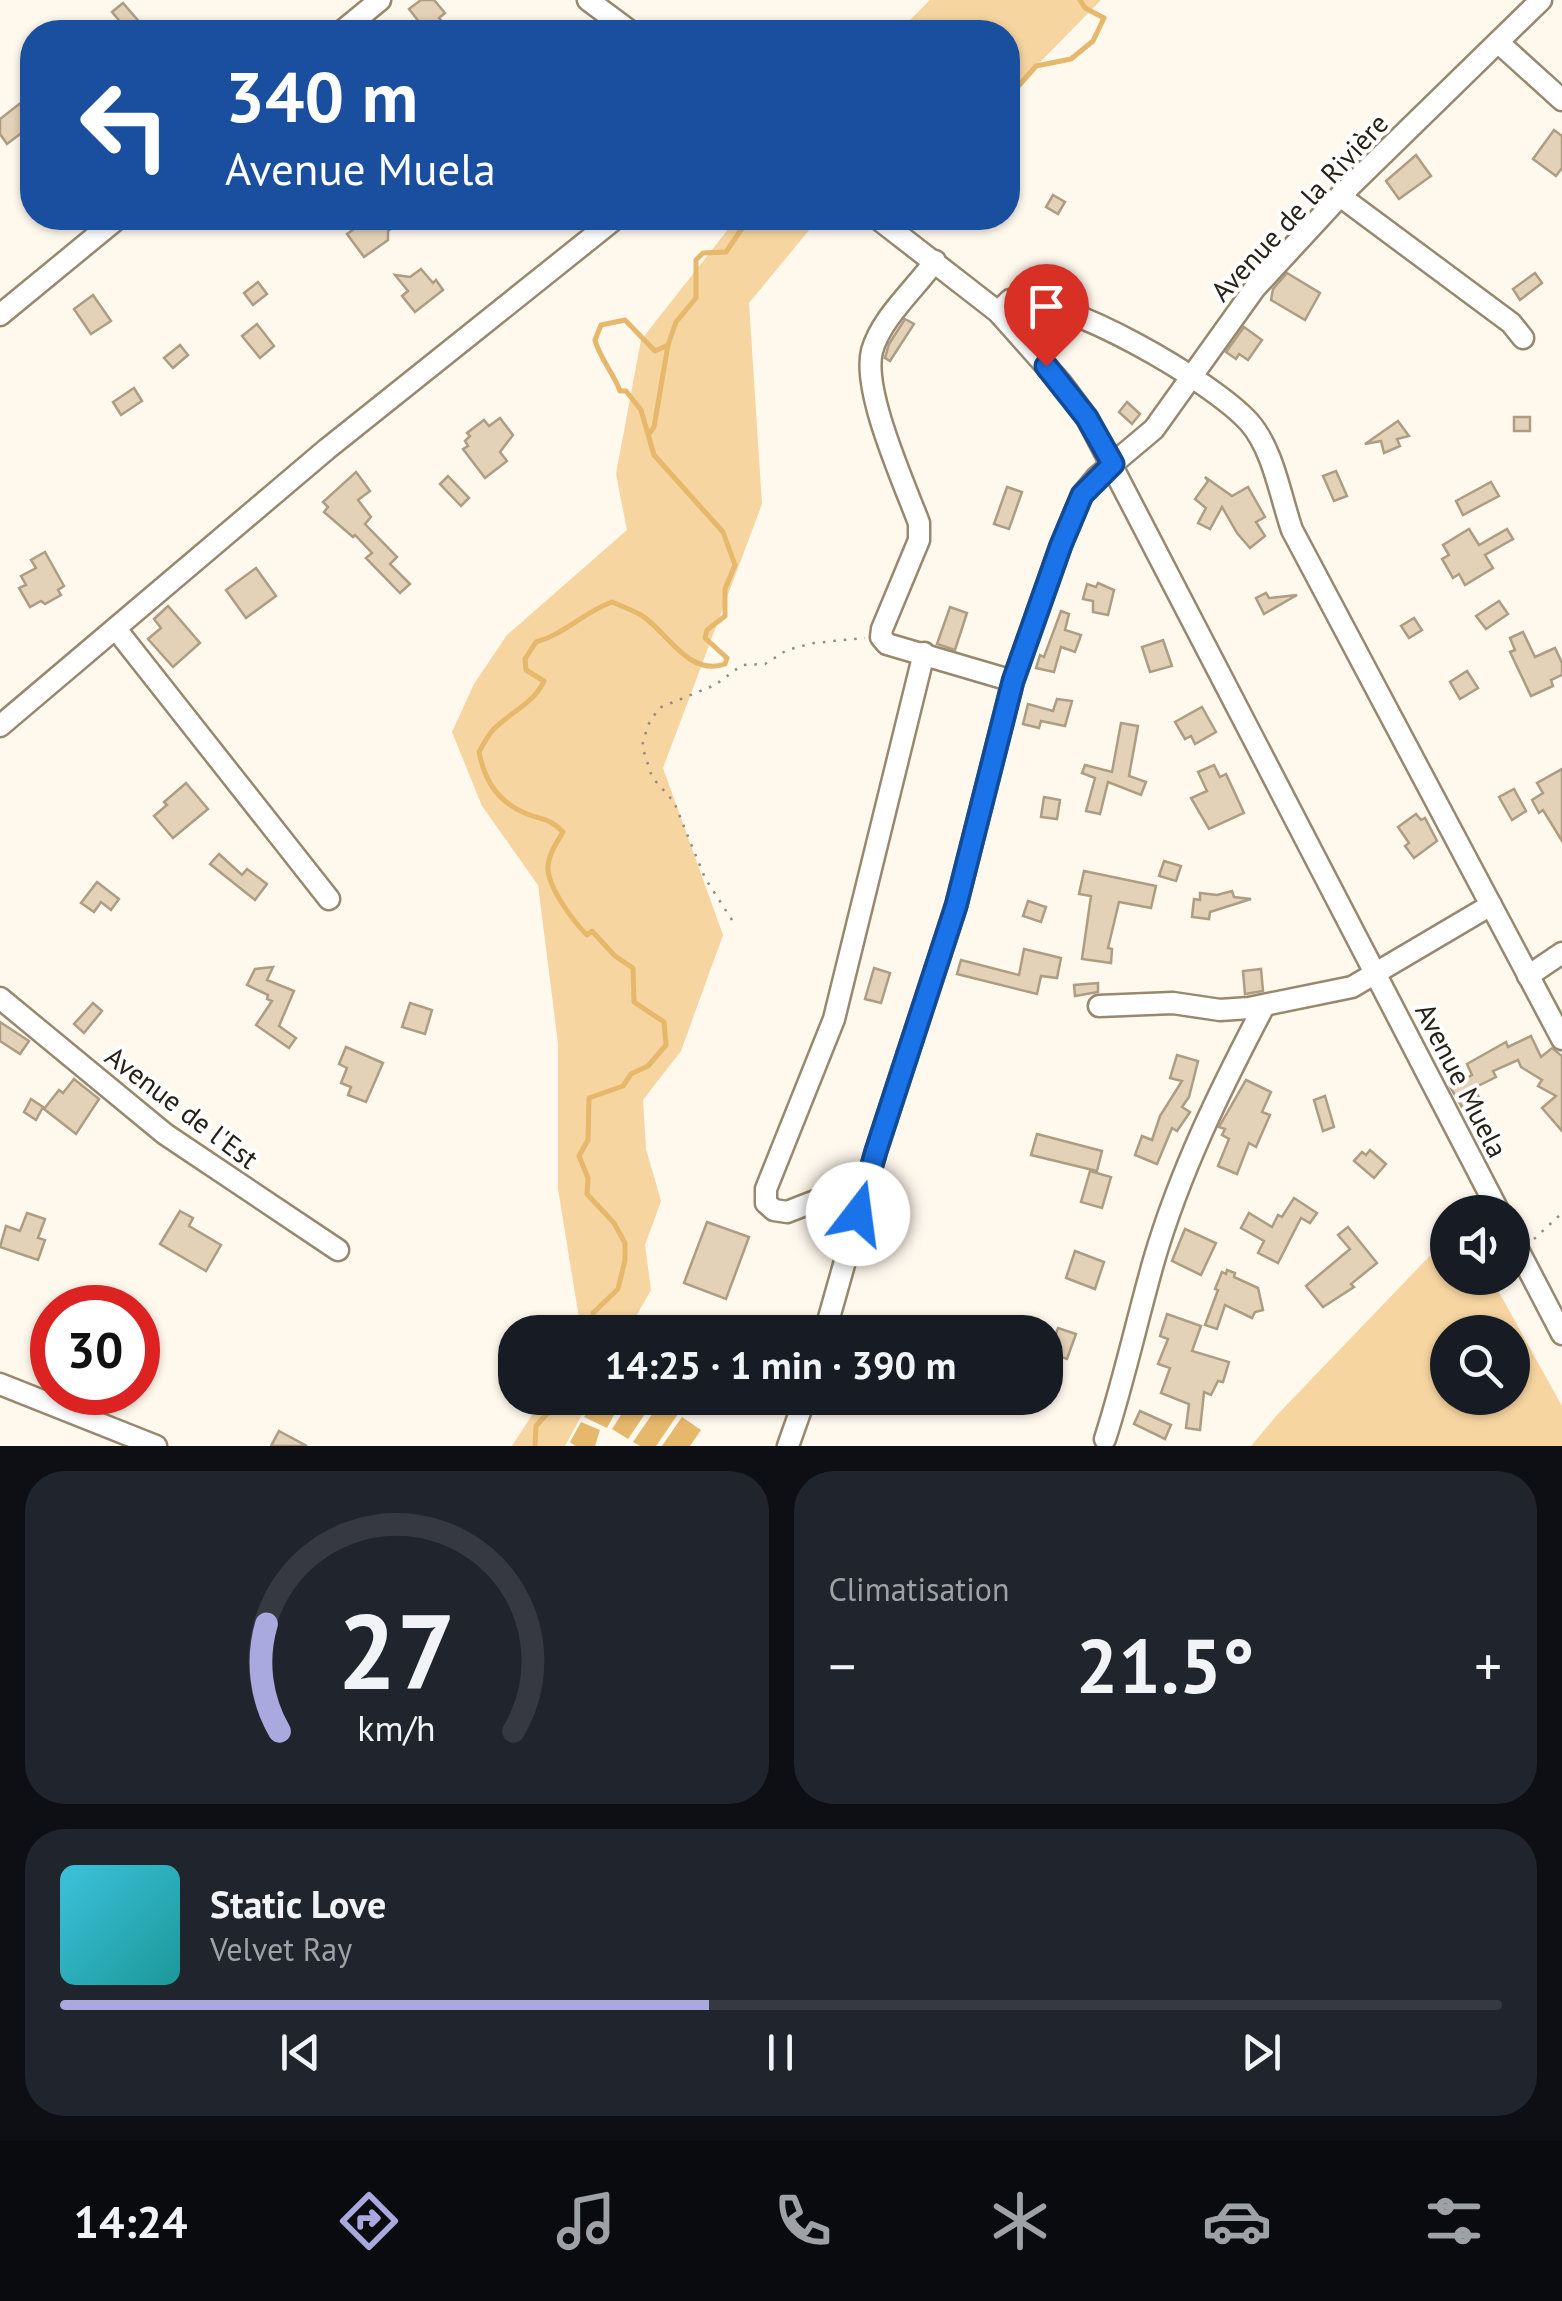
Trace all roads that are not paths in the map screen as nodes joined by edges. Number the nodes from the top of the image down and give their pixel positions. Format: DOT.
graph roads {
  1 [pos="380,0"];
  2 [pos="1541,0"];
  3 [pos="356,20"];
  4 [pos="1499,44"];
  5 [pos="1562,100"];
  6 [pos="1340,196"];
  7 [pos="103,230"];
  8 [pos="601,230"];
  9 [pos="893,230"];
  10 [pos="935,261"];
  11 [pos="998,312"];
  12 [pos="0,315"];
  13 [pos="1523,338"];
  14 [pos="1189,377"];
  15 [pos="1113,464"];
  16 [pos="116,629"];
  17 [pos="924,653"];
  18 [pos="1013,681"];
  19 [pos="0,726"];
  20 [pos="329,899"];
  21 [pos="1492,905"];
  22 [pos="1562,953"];
  23 [pos="1376,974"];
  24 [pos="1528,976"];
  25 [pos="0,998"];
  26 [pos="1099,1006"];
  27 [pos="1264,1006"];
  28 [pos="1562,1039"];
  29 [pos="867,1181"];
  30 [pos="1490,1195"];
  31 [pos="338,1250"];
  32 [pos="1530,1272"];
  33 [pos="830,1315"];
  34 [pos="1562,1334"];
  35 [pos="0,1384"];
  36 [pos="798,1415"];
  37 [pos="1105,1439"];
  38 [pos="156,1446"];
  39 [pos="788,1446"];
  1 -- 3 [label="street"];
  2 -- 4 [label="street, Avenue de la Rivière"];
  4 -- 5 [label="street"];
  4 -- 6 [label="street, Avenue de la Rivière"];
  6 -- 13 [label="street"];
  6 -- 14 [label="street, Avenue de la Rivière"];
  7 -- 12 [label="street"];
  8 -- 16 [label="street"];
  9 -- 10 [label="street"];
  10 -- 11 [label="street"];
  10 -- 17 [label="street"];
  11 -- 14 [label="street"];
  11 -- 15 [label="street"];
  14 -- 15 [label="street, Avenue de la Rivière"];
  14 -- 21 [label="street"];
  15 -- 18 [label="street, Avenue de la Rivière"];
  15 -- 23 [label="street, Avenue Muela"];
  16 -- 19 [label="street"];
  16 -- 20 [label="street"];
  17 -- 18 [label="street"];
  17 -- 29 [label="street"];
  18 -- 29 [label="street, Avenue de la Rivière"];
  21 -- 23 [label="street"];
  21 -- 24 [label="street"];
  22 -- 24 [label="street"];
  23 -- 27 [label="street"];
  23 -- 30 [label="street, Avenue Muela"];
  24 -- 28 [label="street"];
  25 -- 31 [label="street, Avenue de l'Est"];
  26 -- 27 [label="street"];
  27 -- 37 [label="street"];
  29 -- 33 [label="street, Avenue de la Rivière"];
  32 -- 34 [label="street"];
  35 -- 38 [label="street"];
  36 -- 39 [label="street"];
}
